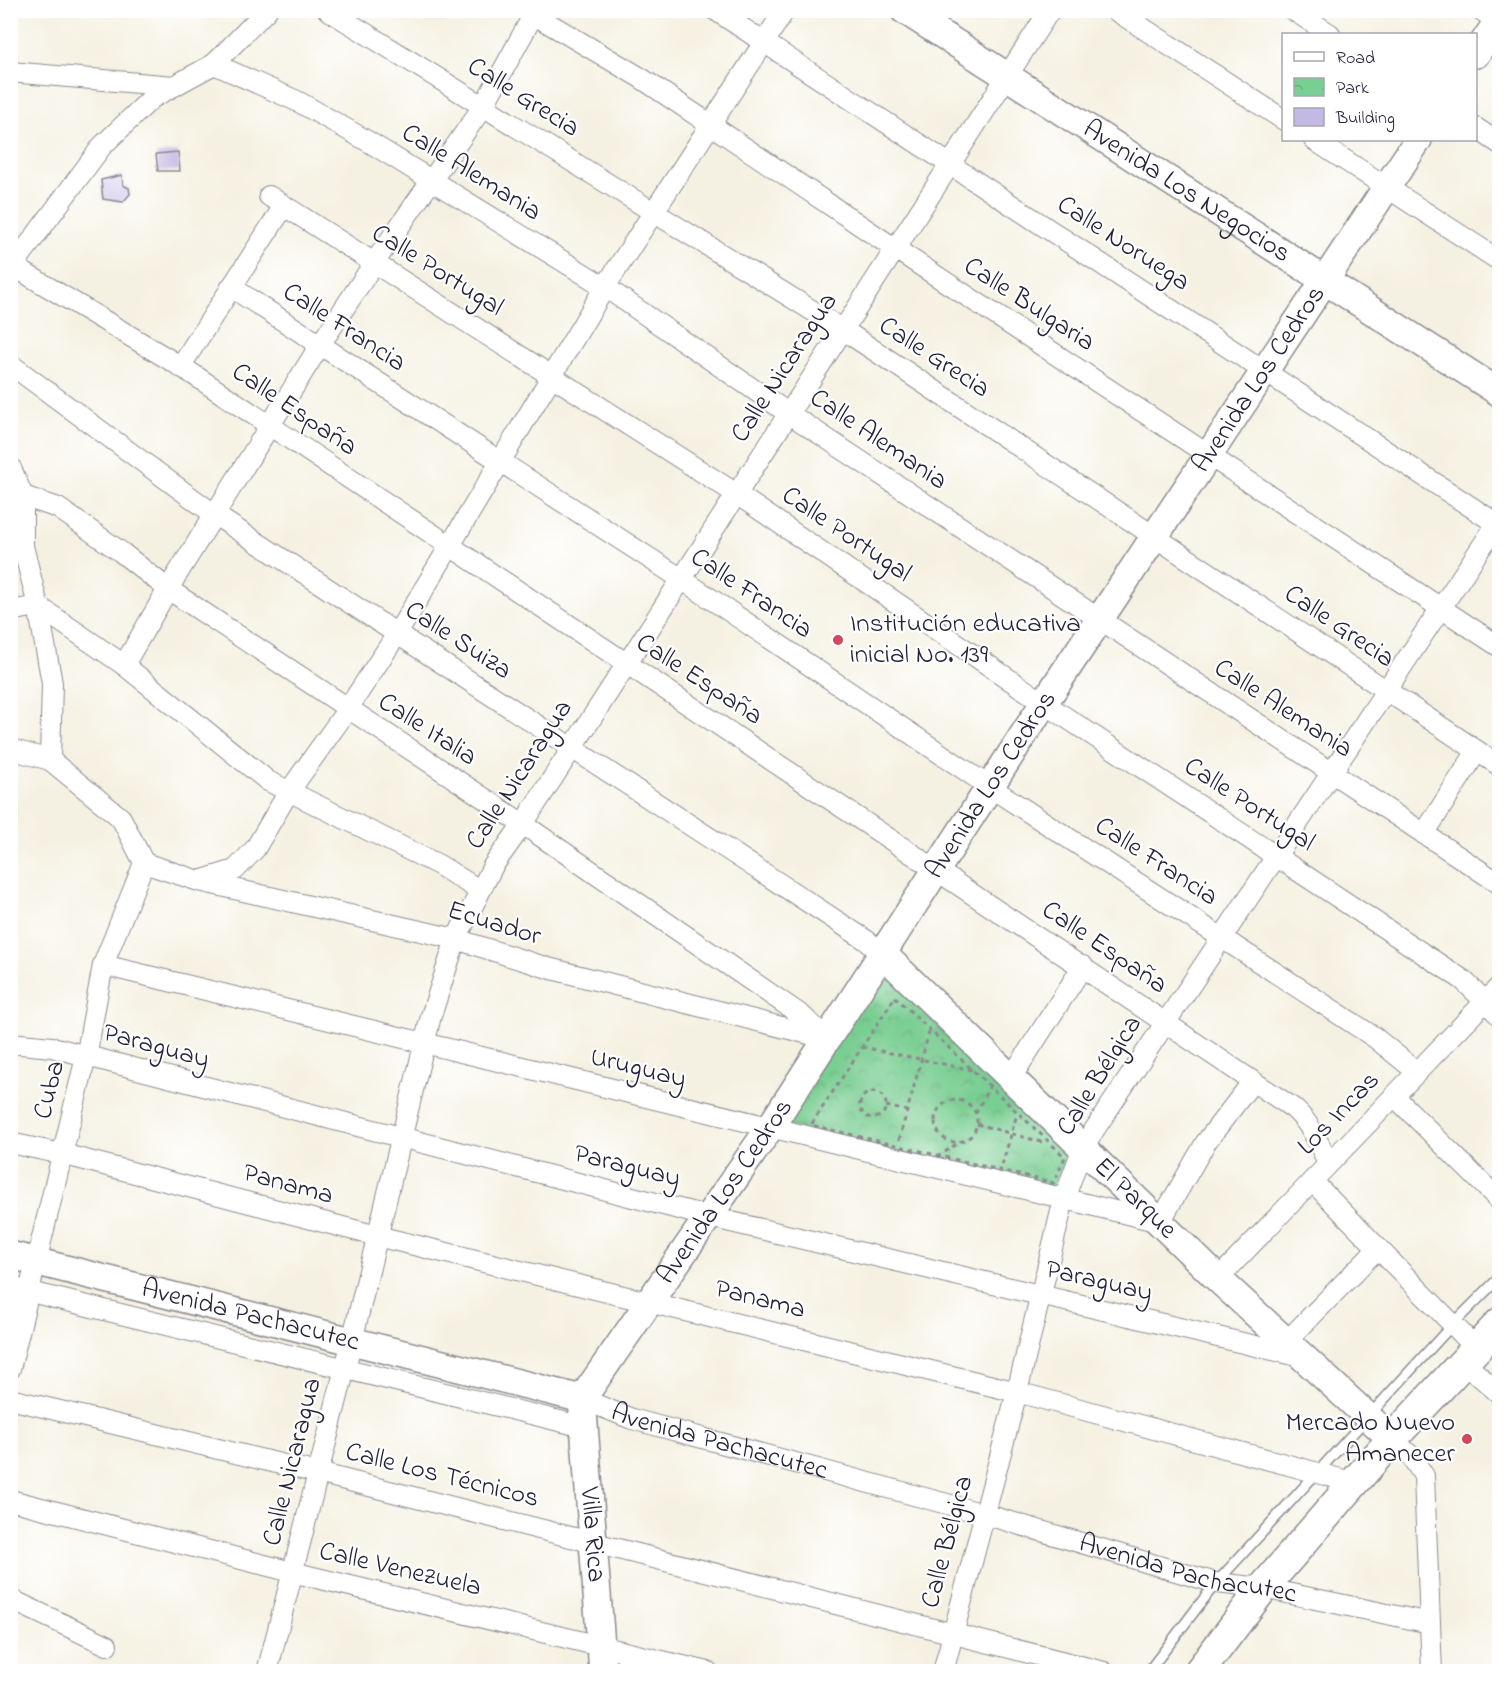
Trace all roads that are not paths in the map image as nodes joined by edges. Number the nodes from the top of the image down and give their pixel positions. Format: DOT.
graph roads {
  1 [pos="267,10"];
  2 [pos="328,10"];
  3 [pos="716,10"];
  4 [pos="785,10"];
  5 [pos="904,10"];
  6 [pos="1050,10"];
  7 [pos="1114,10"];
  8 [pos="1293,10"];
  9 [pos="532,12"];
  10 [pos="1494,18"];
  11 [pos="1328,33"];
  12 [pos="763,41"];
  13 [pos="1477,52"];
  14 [pos="214,64"];
  15 [pos="10,72"];
  16 [pos="1005,77"];
  17 [pos="174,86"];
  18 [pos="484,105"];
  19 [pos="1282,119"];
  20 [pos="711,125"];
  21 [pos="1477,129"];
  22 [pos="1316,141"];
  23 [pos="1417,141"];
  24 [pos="1500,144"];
  25 [pos="950,162"];
  26 [pos="431,180"];
  27 [pos="1387,186"];
  28 [pos="653,211"];
  29 [pos="894,248"];
  30 [pos="1500,261"];
  31 [pos="374,263"];
  32 [pos="12,268"];
  33 [pos="1324,281"];
  34 [pos="231,287"];
  35 [pos="605,287"];
  36 [pos="842,329"];
  37 [pos="320,345"];
  38 [pos="10,364"];
  39 [pos="180,367"];
  40 [pos="1266,371"];
  41 [pos="550,375"];
  42 [pos="1500,393"];
  43 [pos="788,413"];
  44 [pos="270,427"];
  45 [pos="1210,456"];
  46 [pos="499,461"];
  47 [pos="10,466"];
  48 [pos="735,493"];
  49 [pos="23,496"];
  50 [pos="215,515"];
  51 [pos="1498,523"];
  52 [pos="1156,536"];
  53 [pos="448,545"];
  54 [pos="680,579"];
  55 [pos="168,589"];
  56 [pos="38,606"];
  57 [pos="1441,607"];
  58 [pos="10,611"];
  59 [pos="1100,620"];
  60 [pos="397,634"];
  61 [pos="1500,647"];
  62 [pos="625,664"];
  63 [pos="124,665"];
  64 [pos="1385,691"];
  65 [pos="1044,703"];
  66 [pos="347,710"];
  67 [pos="571,747"];
  68 [pos="10,749"];
  69 [pos="1477,751"];
  70 [pos="50,760"];
  71 [pos="1500,766"];
  72 [pos="1330,772"];
  73 [pos="990,787"];
  74 [pos="288,793"];
  75 [pos="523,824"];
  76 [pos="1424,834"];
  77 [pos="1276,854"];
  78 [pos="144,863"];
  79 [pos="937,869"];
  80 [pos="199,882"];
  81 [pos="1500,884"];
  82 [pos="479,890"];
  83 [pos="1221,938"];
  84 [pos="456,939"];
  85 [pos="883,954"];
  86 [pos="103,965"];
  87 [pos="1083,966"];
  88 [pos="1500,986"];
  89 [pos="1485,1002"];
  90 [pos="1500,1016"];
  91 [pos="1166,1021"];
  92 [pos="828,1039"];
  93 [pos="10,1043"];
  94 [pos="424,1044"];
  95 [pos="86,1057"];
  96 [pos="1416,1071"];
  97 [pos="1001,1077"];
  98 [pos="1253,1081"];
  99 [pos="1394,1096"];
  100 [pos="769,1129"];
  101 [pos="401,1138"];
  102 [pos="10,1143"];
  103 [pos="1083,1147"];
  104 [pos="62,1154"];
  105 [pos="1328,1164"];
  106 [pos="1312,1181"];
  107 [pos="1064,1199"];
  108 [pos="1500,1201"];
  109 [pos="710,1217"];
  110 [pos="1160,1222"];
  111 [pos="377,1236"];
  112 [pos="1378,1248"];
  113 [pos="10,1255"];
  114 [pos="37,1260"];
  115 [pos="1500,1278"];
  116 [pos="1218,1279"];
  117 [pos="20,1289"];
  118 [pos="1039,1296"];
  119 [pos="652,1301"];
  120 [pos="1500,1323"];
  121 [pos="1453,1324"];
  122 [pos="352,1341"];
  123 [pos="1294,1350"];
  124 [pos="1469,1354"];
  125 [pos="345,1367"];
  126 [pos="10,1369"];
  127 [pos="1017,1392"];
  128 [pos="1500,1394"];
  129 [pos="10,1399"];
  130 [pos="582,1399"];
  131 [pos="1368,1417"];
  132 [pos="584,1426"];
  133 [pos="1392,1439"];
  134 [pos="318,1473"];
  135 [pos="1319,1473"];
  136 [pos="1355,1483"];
  137 [pos="10,1500"];
  138 [pos="984,1514"];
  139 [pos="592,1542"];
  140 [pos="292,1572"];
  141 [pos="1216,1583"];
  142 [pos="1263,1588"];
  143 [pos="10,1599"];
  144 [pos="1430,1623"];
  145 [pos="952,1633"];
  146 [pos="107,1645"];
  147 [pos="600,1645"];
  148 [pos="273,1670"];
  149 [pos="603,1671"];
  150 [pos="708,1671"];
  151 [pos="943,1671"];
  152 [pos="1104,1671"];
  153 [pos="1148,1671"];
  154 [pos="1199,1671"];
  155 [pos="1431,1671"];
  1 -- 14 [label="street"];
  2 -- 18 [label="street, Calle Grecia"];
  3 -- 12 [label="street, Calle Noruega"];
  4 -- 12 [label="street"];
  5 -- 16 [label="street, Avenida Los Negocios"];
  6 -- 16 [label="street, Calle Nicaragua"];
  7 -- 19 [label="street"];
  8 -- 11 [label="street"];
  9 -- 18 [label="street"];
  9 -- 20 [label="street, Calle Bulgaria"];
  10 -- 13 [label="street"];
  12 -- 20 [label="street"];
  12 -- 25 [label="street, Calle Noruega"];
  14 -- 17 [label="street"];
  14 -- 26 [label="street, Calle Alemania"];
  15 -- 17 [label="street"];
  16 -- 25 [label="street, Calle Nicaragua"];
  16 -- 33 [label="street, Avenida Los Negocios"];
  17 -- 32 [label="street"];
  18 -- 26 [label="street"];
  18 -- 28 [label="street, Calle Grecia"];
  20 -- 28 [label="street"];
  20 -- 29 [label="street, Calle Bulgaria"];
  21 -- 24 [label="street"];
  22 -- 27 [label="street"];
  23 -- 27 [label="street, Avenida Los Cedros"];
  25 -- 29 [label="street, Calle Nicaragua"];
  25 -- 40 [label="street, Calle Noruega"];
  26 -- 31 [label="street"];
  26 -- 35 [label="street, Calle Alemania"];
  27 -- 30 [label="street"];
  27 -- 33 [label="street, Avenida Los Cedros"];
  28 -- 35 [label="street"];
  28 -- 36 [label="street, Calle Grecia"];
  29 -- 36 [label="street, Calle Nicaragua"];
  29 -- 45 [label="street, Calle Bulgaria"];
  31 -- 34 [label="street, Calle Portugal"];
  31 -- 37 [label="street"];
  31 -- 41 [label="street, Calle Portugal"];
  32 -- 39 [label="street, Calle España"];
  33 -- 40 [label="street, Avenida Los Cedros"];
  33 -- 42 [label="street, Avenida Los Negocios"];
  34 -- 37 [label="street, Calle Francia"];
  34 -- 39 [label="street"];
  35 -- 41 [label="street"];
  35 -- 43 [label="street, Calle Alemania"];
  36 -- 43 [label="street, Calle Nicaragua"];
  36 -- 52 [label="street, Calle Grecia"];
  37 -- 44 [label="street"];
  37 -- 46 [label="street, Calle Francia"];
  38 -- 50 [label="street, Calle Suiza"];
  39 -- 44 [label="street, Calle España"];
  40 -- 45 [label="street, Avenida Los Cedros"];
  40 -- 51 [label="street, Calle Noruega"];
  41 -- 46 [label="street"];
  41 -- 48 [label="street, Calle Portugal"];
  43 -- 48 [label="street, Calle Nicaragua"];
  43 -- 59 [label="street, Calle Alemania"];
  44 -- 50 [label="street"];
  44 -- 53 [label="street, Calle España"];
  45 -- 52 [label="street, Avenida Los Cedros"];
  45 -- 57 [label="street, Calle Bulgaria"];
  46 -- 53 [label="street"];
  46 -- 54 [label="street, Calle Francia"];
  47 -- 49 [label="street"];
  48 -- 54 [label="street, Calle Nicaragua"];
  48 -- 65 [label="street, Calle Portugal"];
  49 -- 55 [label="street, Calle Italia"];
  49 -- 56 [label="street"];
  50 -- 55 [label="street"];
  50 -- 60 [label="street, Calle Suiza"];
  51 -- 57 [label="street, Calle Bélgica"];
  52 -- 59 [label="street, Avenida Los Cedros"];
  52 -- 64 [label="street, Calle Grecia"];
  53 -- 60 [label="street"];
  53 -- 62 [label="street, Calle España"];
  54 -- 62 [label="street, Calle Nicaragua"];
  54 -- 73 [label="street, Calle Francia"];
  55 -- 63 [label="street"];
  55 -- 66 [label="street, Calle Italia"];
  56 -- 58 [label="street"];
  56 -- 63 [label="street"];
  56 -- 70 [label="street"];
  57 -- 61 [label="street, Calle Bulgaria"];
  57 -- 64 [label="street, Calle Bélgica"];
  59 -- 65 [label="street, Avenida Los Cedros"];
  59 -- 72 [label="street, Calle Alemania"];
  60 -- 66 [label="street"];
  60 -- 67 [label="street, Calle Suiza"];
  62 -- 67 [label="street, Calle Nicaragua"];
  62 -- 79 [label="street, Calle España"];
  63 -- 74 [label="street"];
  64 -- 69 [label="street, Calle Grecia"];
  64 -- 72 [label="street, Calle Bélgica"];
  65 -- 73 [label="street, Avenida Los Cedros"];
  65 -- 77 [label="street, Calle Portugal"];
  66 -- 74 [label="street"];
  66 -- 75 [label="street, Calle Italia"];
  67 -- 75 [label="street, Calle Nicaragua"];
  67 -- 85 [label="street, Calle Suiza"];
  68 -- 70 [label="street"];
  69 -- 71 [label="street, Calle Grecia"];
  69 -- 76 [label="street"];
  70 -- 78 [label="street"];
  72 -- 76 [label="street, Calle Alemania"];
  72 -- 77 [label="street, Calle Bélgica"];
  73 -- 79 [label="street, Avenida Los Cedros"];
  73 -- 83 [label="street, Calle Francia"];
  74 -- 80 [label="street"];
  74 -- 82 [label="street"];
  75 -- 82 [label="street, Calle Nicaragua"];
  75 -- 92 [label="street, Calle Italia"];
  76 -- 81 [label="street, Calle Alemania"];
  77 -- 83 [label="street, Calle Bélgica"];
  77 -- 89 [label="street, Calle Portugal"];
  78 -- 80 [label="street, Ecuador"];
  78 -- 86 [label="street, Cuba"];
  79 -- 85 [label="street, Avenida Los Cedros"];
  79 -- 87 [label="street, Calle España"];
  80 -- 84 [label="street, Ecuador"];
  82 -- 84 [label="street, Calle Nicaragua"];
  83 -- 91 [label="street, Calle Bélgica"];
  83 -- 96 [label="street, Calle Francia"];
  84 -- 92 [label="street, Ecuador"];
  84 -- 94 [label="street, Calle Nicaragua"];
  85 -- 92 [label="street, Avenida Los Cedros"];
  85 -- 97 [label="street, El Parque"];
  86 -- 94 [label="street, Uruguay"];
  86 -- 95 [label="street, Cuba"];
  87 -- 91 [label="street, Calle España"];
  87 -- 97 [label="street"];
  88 -- 89 [label="street, Los Incas"];
  89 -- 90 [label="street, Calle Portugal"];
  89 -- 96 [label="street, Los Incas"];
  91 -- 98 [label="street, Calle España"];
  91 -- 103 [label="street, Calle Bélgica"];
  92 -- 100 [label="street, Avenida Los Cedros"];
  93 -- 95 [label="street, Paraguay"];
  94 -- 100 [label="street, Uruguay"];
  94 -- 101 [label="street, Calle Nicaragua"];
  95 -- 101 [label="street, Paraguay"];
  95 -- 104 [label="street, Cuba"];
  96 -- 99 [label="street, Los Incas"];
  97 -- 103 [label="street, El Parque"];
  98 -- 105 [label="street, Calle España"];
  98 -- 110 [label="street"];
  99 -- 105 [label="street, Los Incas"];
  99 -- 108 [label="street"];
  100 -- 107 [label="street, Uruguay"];
  100 -- 109 [label="street, Avenida Los Cedros"];
  101 -- 109 [label="street, Paraguay"];
  101 -- 111 [label="street, Calle Nicaragua"];
  102 -- 104 [label="street, Panama"];
  103 -- 107 [label="street, Calle Bélgica"];
  103 -- 110 [label="street, El Parque"];
  104 -- 111 [label="street, Panama"];
  104 -- 114 [label="street, Cuba"];
  105 -- 106 [label="street, Los Incas"];
  106 -- 112 [label="street"];
  106 -- 116 [label="street, Los Incas"];
  107 -- 110 [label="street, Uruguay"];
  107 -- 118 [label="street, Calle Bélgica"];
  109 -- 118 [label="street, Paraguay"];
  109 -- 119 [label="street, Avenida Los Cedros"];
  110 -- 116 [label="street, El Parque"];
  111 -- 119 [label="street, Panama"];
  111 -- 122 [label="street, Calle Nicaragua"];
  112 -- 121 [label="street"];
  112 -- 123 [label="street"];
  113 -- 114 [label="street, Avenida Pachacutec"];
  114 -- 117 [label="street, Cuba"];
  114 -- 122 [label="street, Avenida Pachacutec"];
  115 -- 121 [label="lane"];
  116 -- 123 [label="street, El Parque"];
  117 -- 125 [label="street, Avenida Pachacutec"];
  117 -- 126 [label="street, Cuba"];
  118 -- 123 [label="street, Paraguay"];
  118 -- 127 [label="street, Calle Bélgica"];
  119 -- 127 [label="street, Panama"];
  119 -- 130 [label="street, Avenida Los Cedros"];
  120 -- 124 [label="main road"];
  121 -- 124 [label="street"];
  121 -- 131 [label="lane"];
  122 -- 125 [label="street, Calle Nicaragua"];
  122 -- 130 [label="street, Avenida Pachacutec"];
  123 -- 131 [label="street, El Parque"];
  124 -- 128 [label="street"];
  124 -- 133 [label="main road"];
  125 -- 132 [label="street, Avenida Pachacutec"];
  125 -- 134 [label="street, Calle Nicaragua"];
  127 -- 135 [label="street, Panama"];
  127 -- 138 [label="street, Calle Bélgica"];
  129 -- 134 [label="street, Calle Los Técnicos"];
  130 -- 132 [label="street, Villa Rica"];
  130 -- 138 [label="street, Avenida Pachacutec"];
  131 -- 133 [label="street, El Parque"];
  131 -- 135 [label="lane"];
  132 -- 139 [label="street, Villa Rica"];
  133 -- 136 [label="main road"];
  133 -- 144 [label="street"];
  134 -- 139 [label="street, Calle Los Técnicos"];
  134 -- 140 [label="street, Calle Nicaragua"];
  135 -- 136 [label="street, Panama"];
  135 -- 141 [label="lane"];
  136 -- 142 [label="main road"];
  137 -- 140 [label="street, Calle Venezuela"];
  138 -- 141 [label="street, Avenida Pachacutec"];
  138 -- 145 [label="street, Calle Bélgica"];
  139 -- 145 [label="street, Calle Los Técnicos"];
  139 -- 147 [label="street, Villa Rica"];
  140 -- 147 [label="street, Calle Venezuela"];
  140 -- 148 [label="street, Calle Nicaragua"];
  141 -- 142 [label="street, Avenida Pachacutec"];
  141 -- 153 [label="lane"];
  142 -- 144 [label="street, Avenida Pachacutec"];
  142 -- 154 [label="main road"];
  143 -- 146 [label="street"];
  144 -- 155 [label="street"];
  145 -- 151 [label="street, Calle Bélgica"];
  145 -- 152 [label="street, Calle Los Técnicos"];
  147 -- 149 [label="street, Villa Rica"];
  147 -- 150 [label="street, Calle Venezuela"];
}
